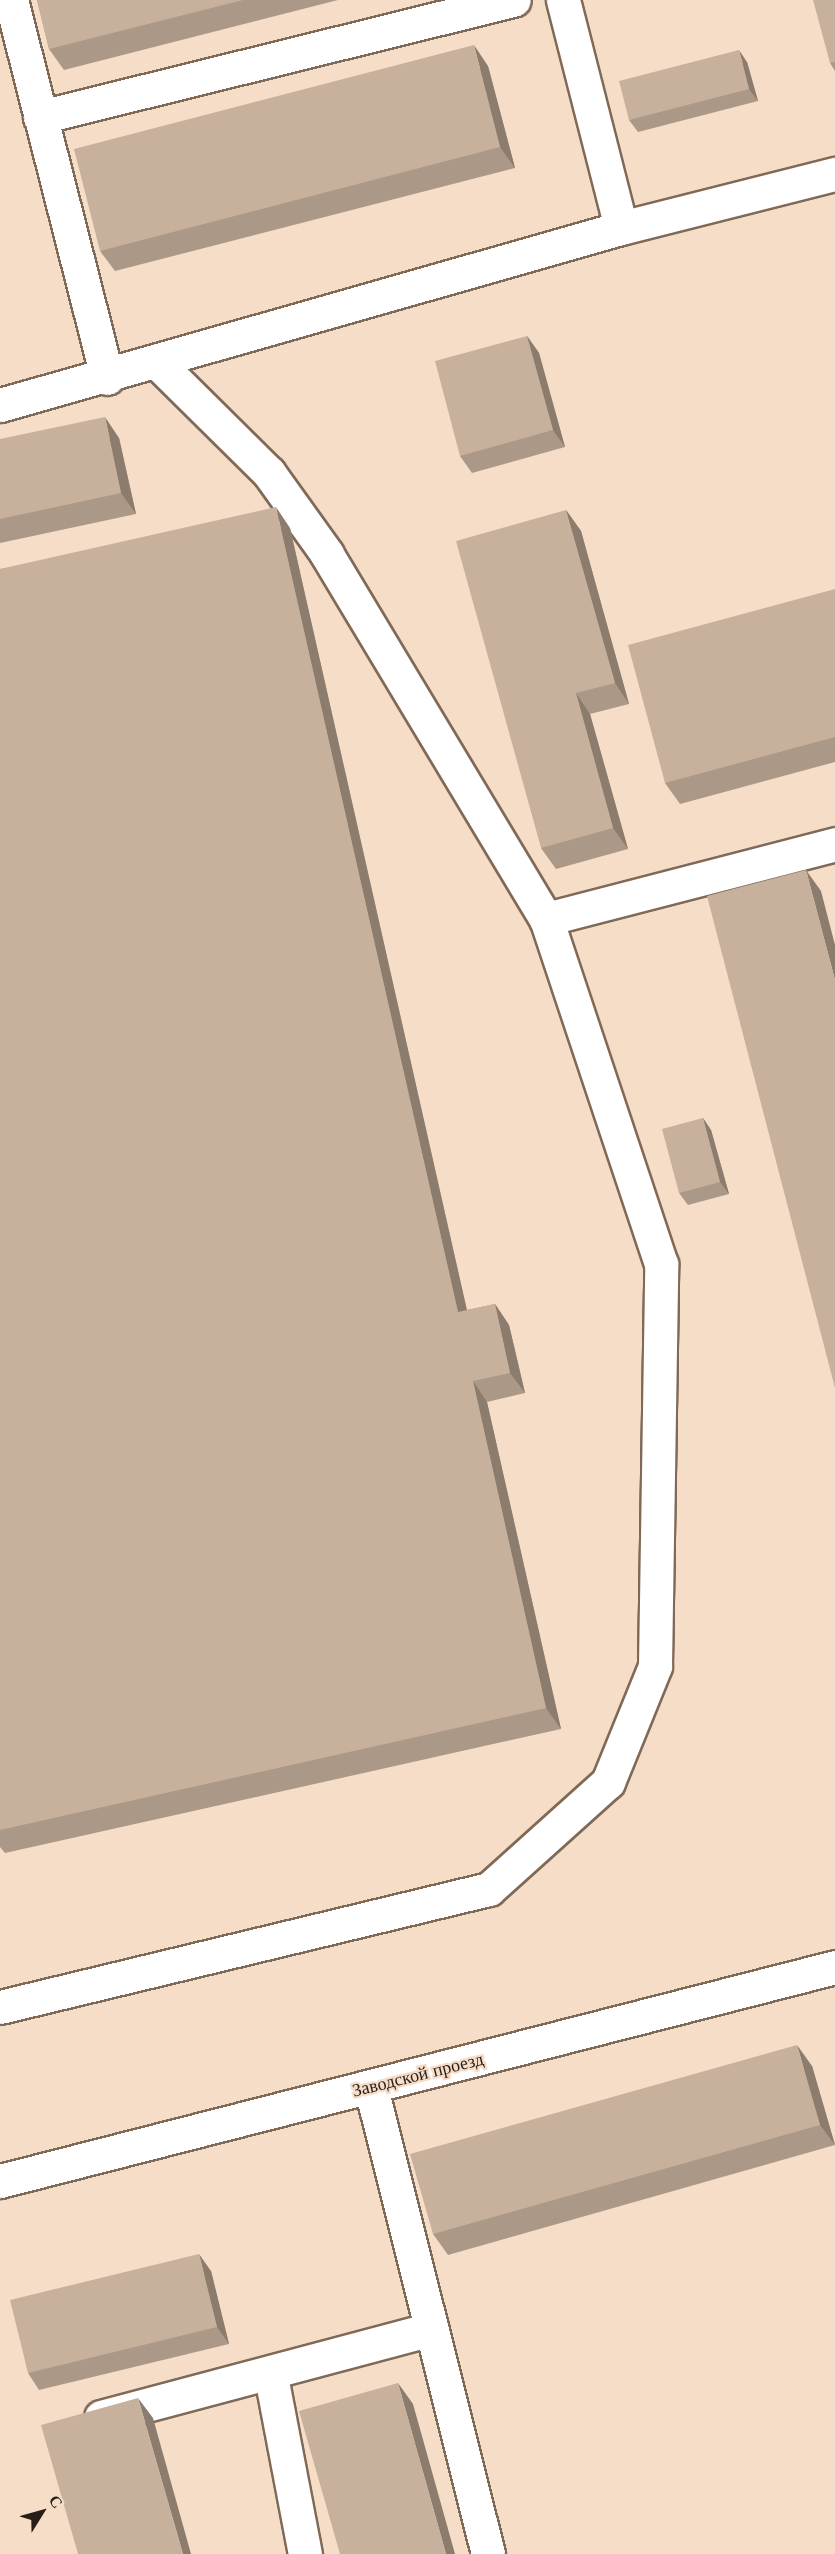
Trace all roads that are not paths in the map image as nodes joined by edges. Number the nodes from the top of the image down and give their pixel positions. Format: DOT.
graph roads {
  1 [pos="10,0"];
  2 [pos="514,0"];
  3 [pos="563,0"];
  4 [pos="40,117"];
  5 [pos="835,174"];
  6 [pos="621,228"];
  7 [pos="157,362"];
  8 [pos="107,378"];
  9 [pos="0,405"];
  10 [pos="835,844"];
  11 [pos="546,919"];
  12 [pos="835,1967"];
  13 [pos="0,2007"];
  14 [pos="371,2088"];
  15 [pos="0,2181"];
  16 [pos="432,2329"];
  17 [pos="272,2376"];
  18 [pos="101,2417"];
  19 [pos="305,2554"];
  20 [pos="488,2554"];
  1 -- 4 [label="street"];
  2 -- 4 [label="street"];
  3 -- 6 [label="street"];
  4 -- 8 [label="street"];
  5 -- 6 [label="street"];
  6 -- 7 [label="street"];
  7 -- 8 [label="street"];
  7 -- 11 [label="street"];
  8 -- 9 [label="street"];
  10 -- 11 [label="street"];
  11 -- 13 [label="street"];
  12 -- 14 [label="street, Заводской проезд"];
  14 -- 15 [label="street, Заводской проезд"];
  14 -- 16 [label="street"];
  16 -- 17 [label="street"];
  16 -- 20 [label="street"];
  17 -- 18 [label="street"];
  17 -- 19 [label="street"];
}
